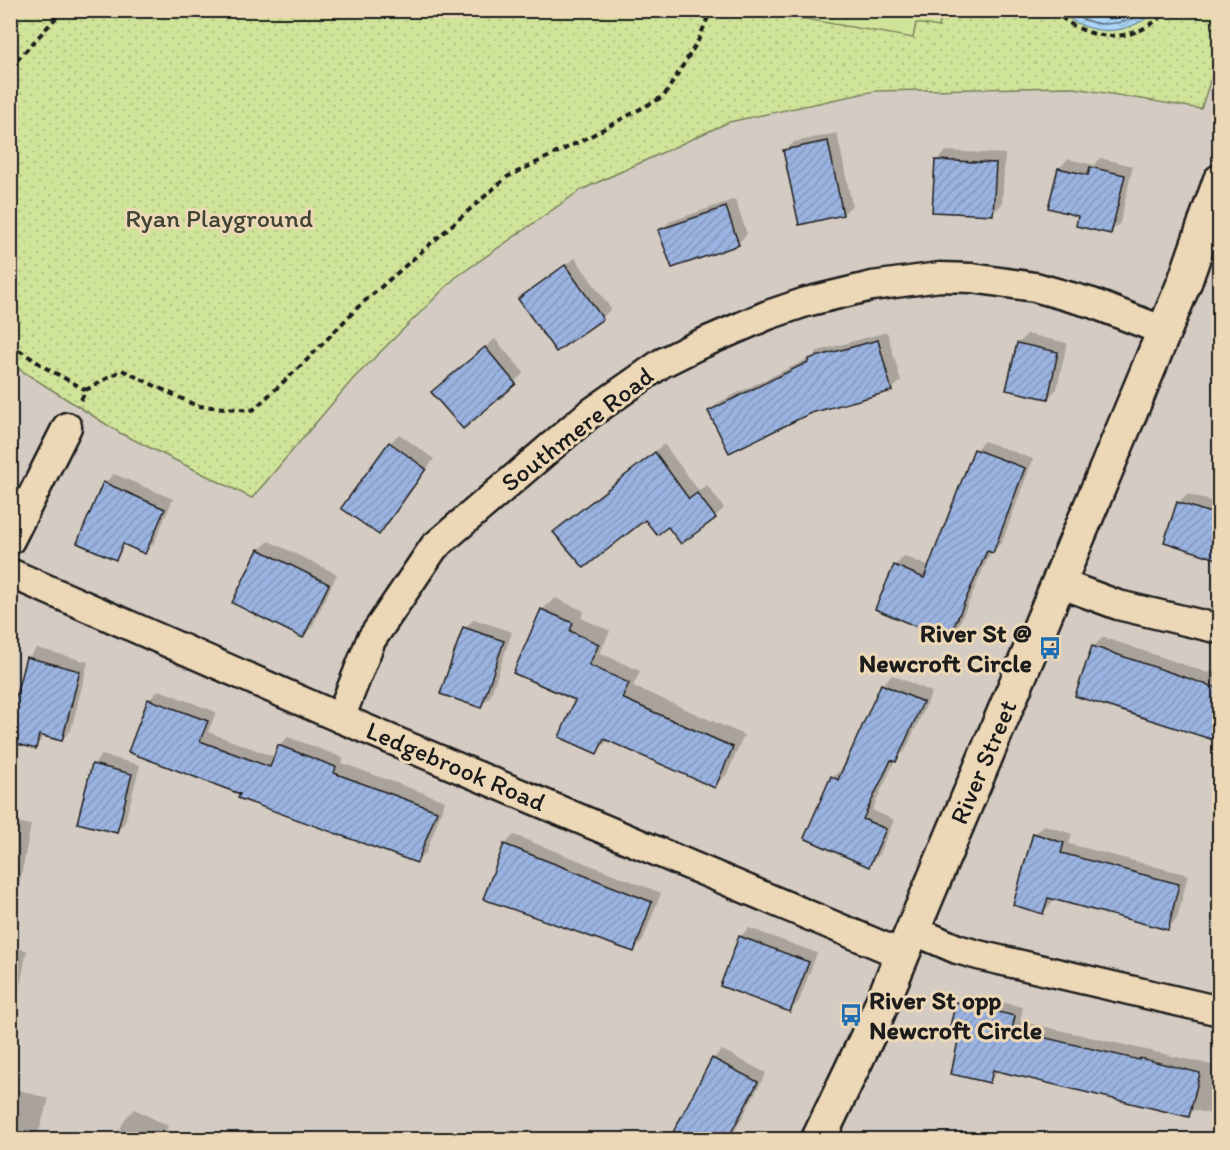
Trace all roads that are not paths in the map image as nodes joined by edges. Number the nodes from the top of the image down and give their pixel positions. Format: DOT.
graph roads {
  1 [pos="1220,181"];
  2 [pos="1212,228"];
  3 [pos="1164,331"];
  4 [pos="67,427"];
  5 [pos="10,540"];
  6 [pos="10,573"];
  7 [pos="1059,583"];
  8 [pos="1220,628"];
  9 [pos="340,718"];
  10 [pos="908,942"];
  11 [pos="1220,1011"];
  12 [pos="818,1140"];
  1 -- 2 [label="main road, River Street"];
  2 -- 3 [label="main road, River Street"];
  3 -- 7 [label="main road, River Street"];
  3 -- 9 [label="street, Southmere Road"];
  4 -- 5 [label="street"];
  6 -- 9 [label="street, Ledgebrook Road"];
  7 -- 8 [label="street"];
  7 -- 10 [label="main road, River Street"];
  9 -- 10 [label="street, Ledgebrook Road"];
  10 -- 11 [label="street, Ledgebrook Road"];
  10 -- 12 [label="main road, River Street"];
}
